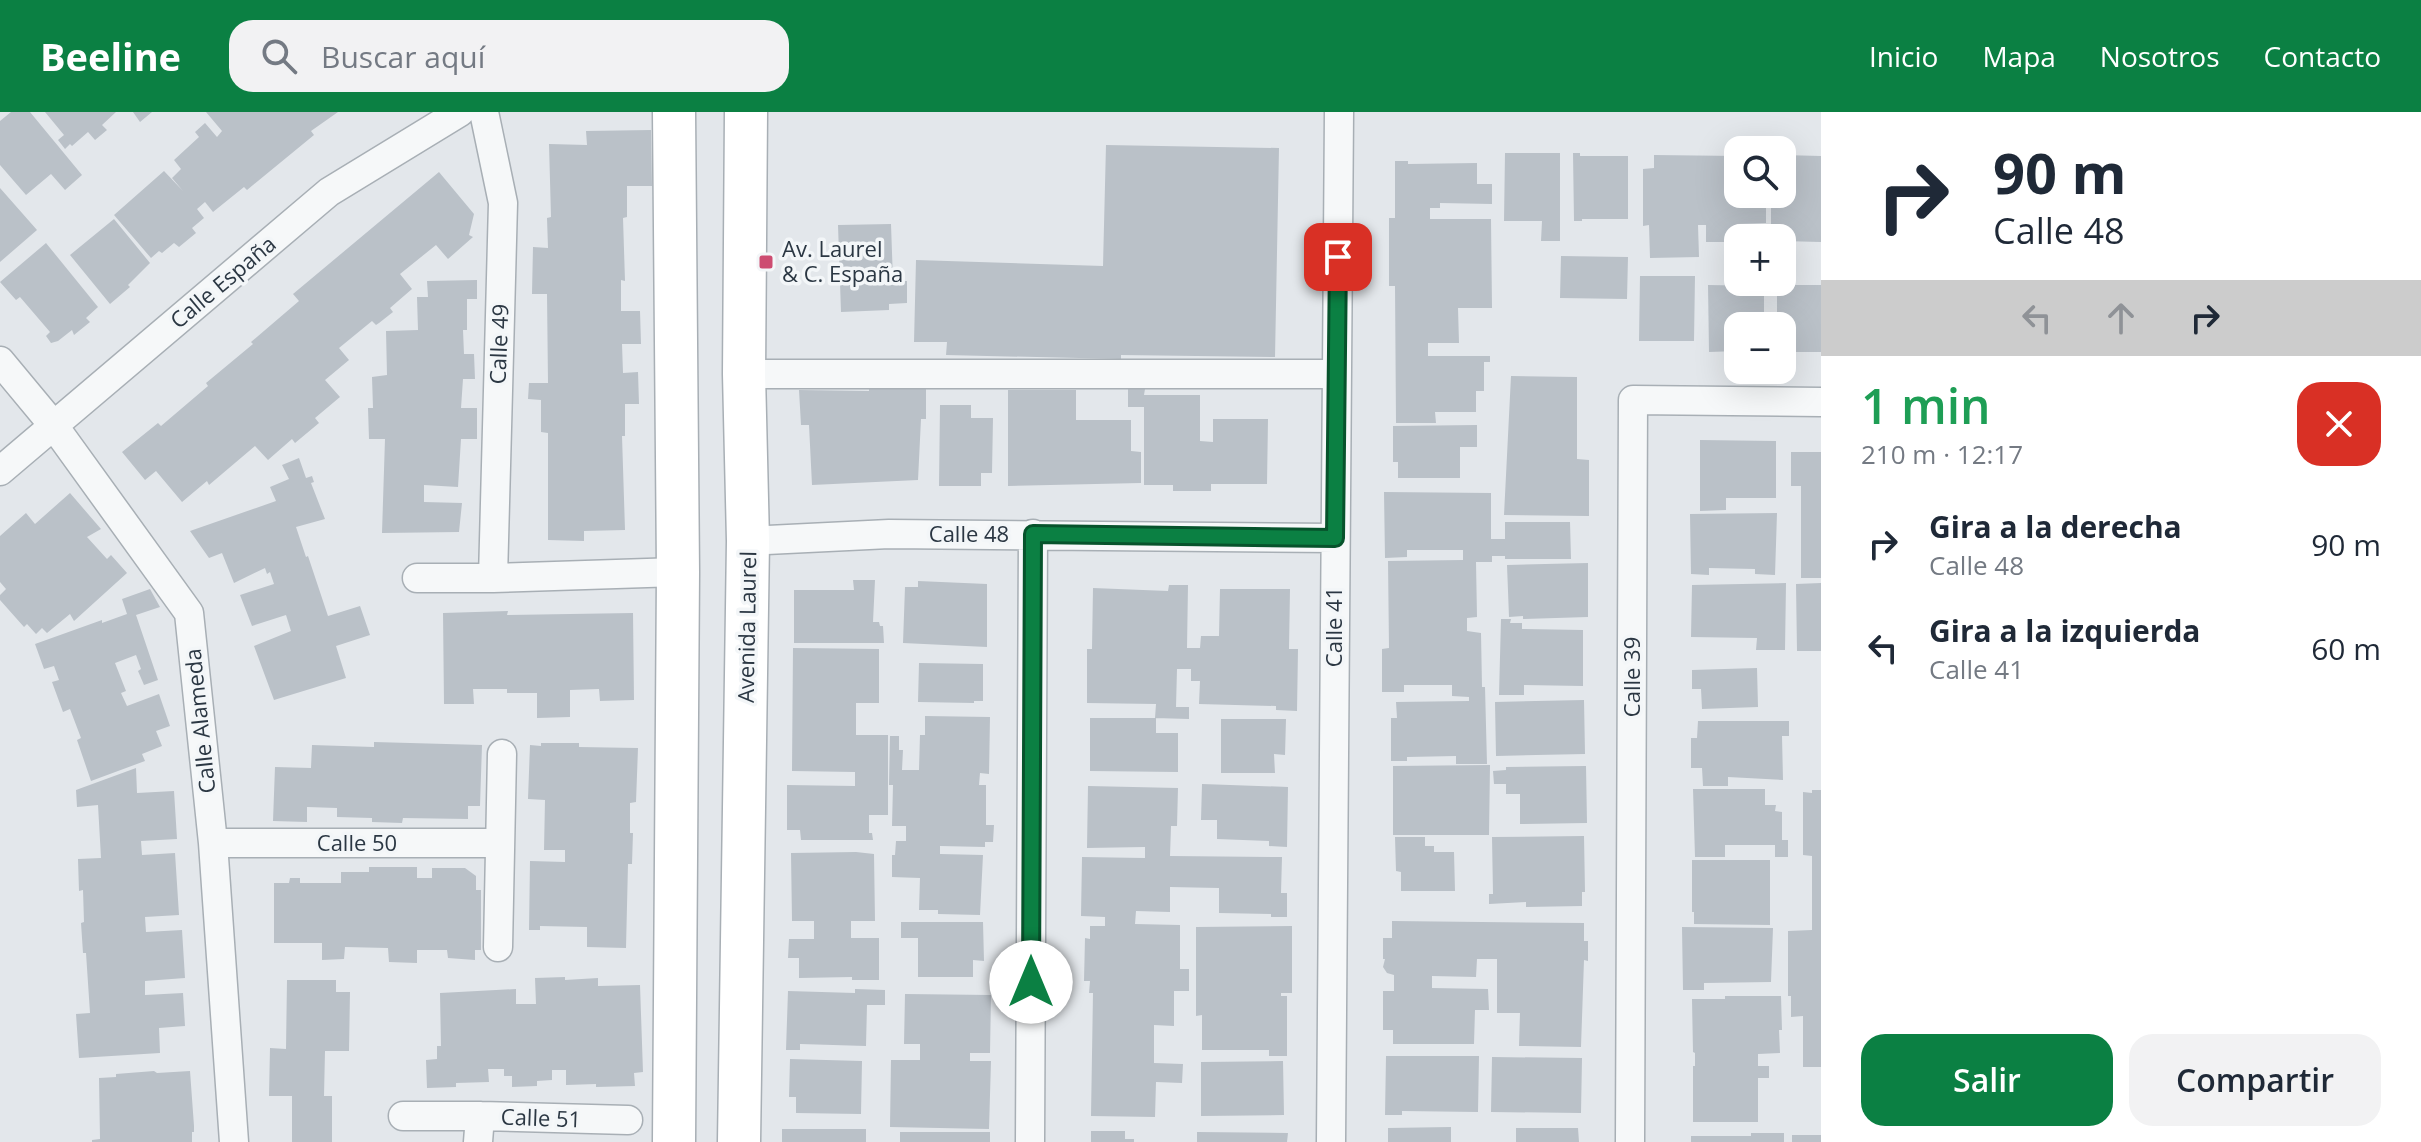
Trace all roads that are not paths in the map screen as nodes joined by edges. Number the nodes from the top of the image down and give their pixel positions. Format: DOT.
graph roads {
  1 [pos="460,112"];
  2 [pos="484,112"];
  3 [pos="674,112"];
  4 [pos="746,112"];
  5 [pos="1339,112"];
  6 [pos="0,361"];
  7 [pos="744,374"];
  8 [pos="1337,374"];
  9 [pos="1821,402"];
  10 [pos="54,426"];
  11 [pos="0,471"];
  12 [pos="1033,534"];
  13 [pos="1335,538"];
  14 [pos="748,541"];
  15 [pos="678,572"];
  16 [pos="417,578"];
  17 [pos="493,578"];
  18 [pos="502,754"];
  19 [pos="213,843"];
  20 [pos="500,843"];
  21 [pos="498,947"];
  22 [pos="403,1116"];
  23 [pos="628,1120"];
  24 [pos="479,1129"];
  25 [pos="234,1142"];
  26 [pos="674,1142"];
  27 [pos="739,1142"];
  28 [pos="1030,1142"];
  29 [pos="1331,1142"];
  30 [pos="1630,1142"];
  1 -- 10 [label="street, Calle España"];
  2 -- 17 [label="street, Calle 49"];
  3 -- 15 [label="street"];
  4 -- 7 [label="street, Avenida Laurel"];
  5 -- 8 [label="street, Calle 41"];
  6 -- 10 [label="street, Calle Alameda"];
  7 -- 8 [label="street"];
  7 -- 14 [label="street, Avenida Laurel"];
  8 -- 13 [label="street, Calle 41"];
  9 -- 30 [label="street, Calle 39"];
  10 -- 11 [label="street, Calle España"];
  10 -- 19 [label="street, Calle Alameda"];
  12 -- 13 [label="street, Calle 48"];
  12 -- 14 [label="street, Calle 48"];
  12 -- 28 [label="street"];
  13 -- 29 [label="street, Calle 41"];
  14 -- 27 [label="street, Avenida Laurel"];
  15 -- 17 [label="street"];
  15 -- 26 [label="street"];
  16 -- 17 [label="street"];
  18 -- 20 [label="street"];
  19 -- 20 [label="street, Calle 50"];
  19 -- 25 [label="street, Calle Alameda"];
  20 -- 21 [label="street"];
  22 -- 24 [label="street, Calle 51"];
  23 -- 24 [label="street, Calle 51"];
}
